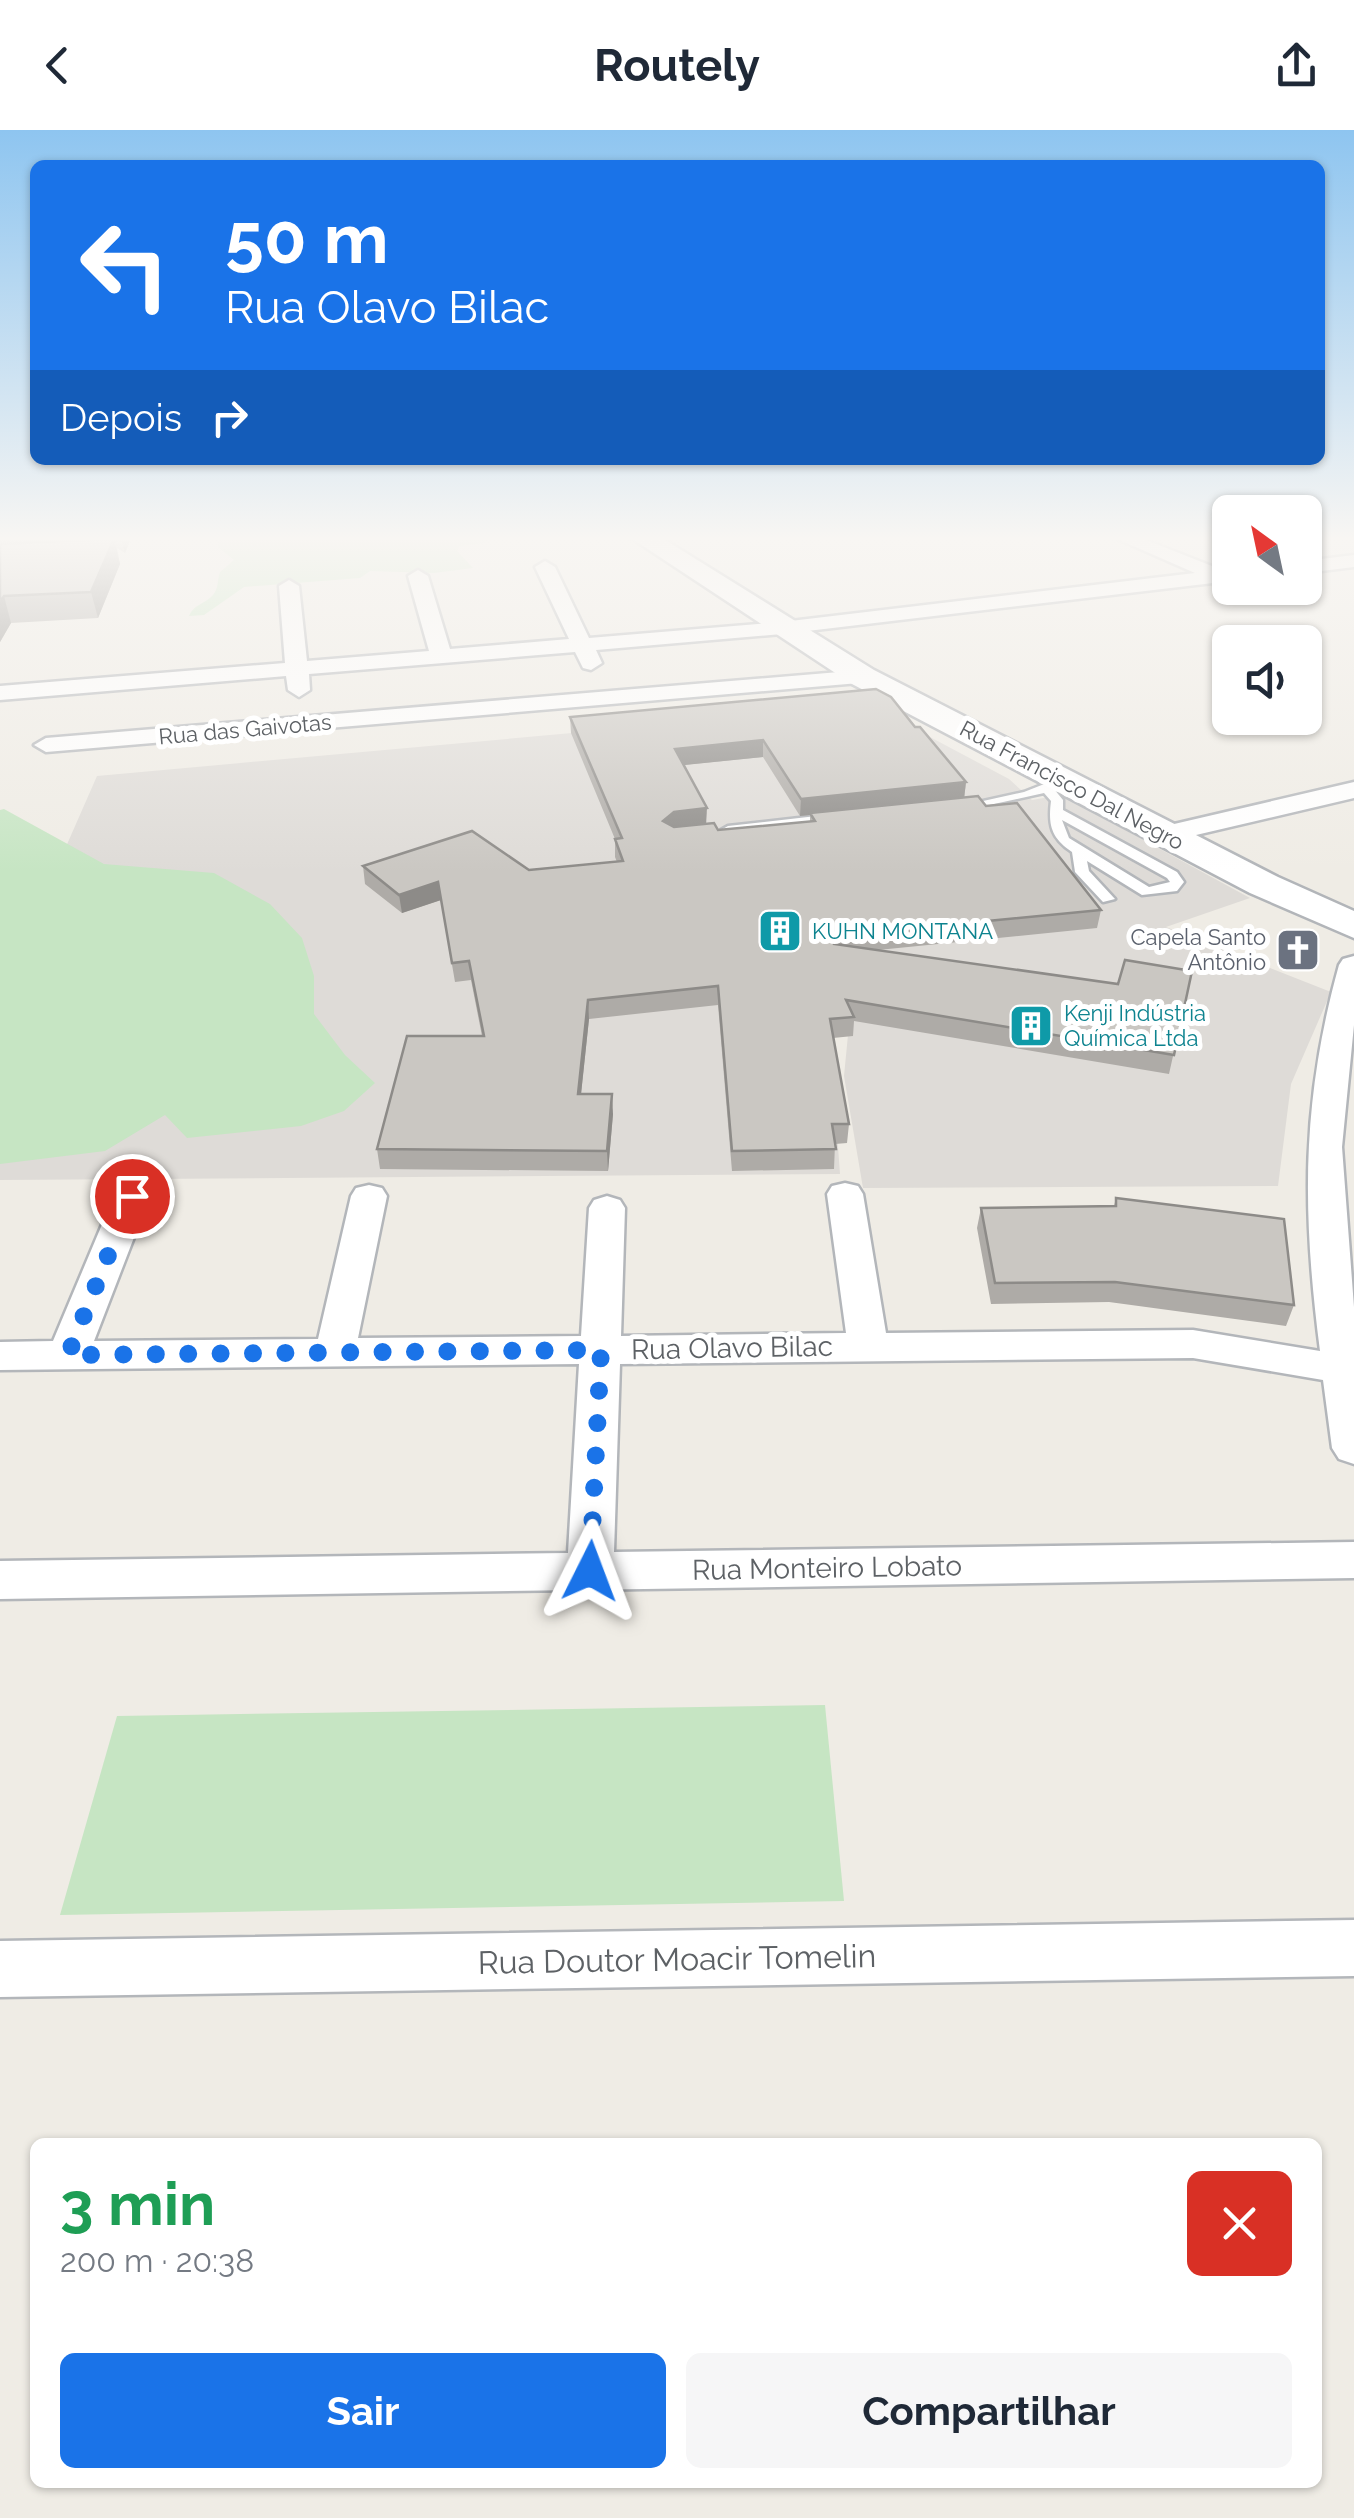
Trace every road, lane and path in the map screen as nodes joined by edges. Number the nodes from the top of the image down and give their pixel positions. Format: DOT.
graph roads {
  1 [pos="295,649"];
  2 [pos="440,649"];
  3 [pos="513,649"];
  4 [pos="585,649"];
  5 [pos="817,649"];
  6 [pos="442,655"];
  7 [pos="297,666"];
  8 [pos="863,677"];
  9 [pos="0,692"];
  10 [pos="608,698"];
  11 [pos="302,724"];
  12 [pos="46,745"];
  13 [pos="1354,790"];
  14 [pos="1056,793"];
  15 [pos="949,808"];
  16 [pos="848,816"];
  17 [pos="708,832"];
  18 [pos="1166,834"];
  19 [pos="1078,850"];
  20 [pos="1108,899"];
  21 [pos="1353,925"];
  22 [pos="1354,966"];
  23 [pos="845,1194"];
  24 [pos="132,1196"];
  25 [pos="369,1196"];
  26 [pos="607,1208"];
  27 [pos="868,1347"];
  28 [pos="601,1350"];
  29 [pos="335,1352"];
  30 [pos="68,1355"];
  31 [pos="0,1356"];
  32 [pos="1342,1368"];
  33 [pos="1354,1448"];
  34 [pos="1354,1560"];
  35 [pos="590,1571"];
  36 [pos="0,1580"];
  37 [pos="1354,1948"];
  38 [pos="0,1969"];
  1 -- 7 [label="street"];
  2 -- 6 [label="street"];
  3 -- 6 [label="street"];
  4 -- 10 [label="street"];
  5 -- 8 [label="street, Rua Francisco Dal Negro"];
  6 -- 7 [label="street"];
  7 -- 9 [label="street"];
  7 -- 11 [label="street"];
  8 -- 10 [label="street, Rua das Gaivotas"];
  8 -- 14 [label="street, Rua Francisco Dal Negro"];
  10 -- 11 [label="street, Rua das Gaivotas"];
  11 -- 12 [label="street, Rua das Gaivotas"];
  13 -- 18 [label="street"];
  14 -- 15 [label="lane"];
  14 -- 18 [label="street, Rua Francisco Dal Negro"];
  14 -- 19 [label="lane"];
  14 -- 19 [label="lane"];
  16 -- 17 [label="lane"];
  18 -- 21 [label="street, Rua Francisco Dal Negro"];
  19 -- 20 [label="lane"];
  22 -- 32 [label="street"];
  23 -- 27 [label="street"];
  24 -- 30 [label="street"];
  25 -- 29 [label="street"];
  26 -- 28 [label="street"];
  27 -- 28 [label="street, Rua Olavo Bilac"];
  27 -- 32 [label="street, Rua Olavo Bilac"];
  28 -- 29 [label="street, Rua Olavo Bilac"];
  28 -- 35 [label="street"];
  29 -- 30 [label="street, Rua Olavo Bilac"];
  30 -- 31 [label="street, Rua Olavo Bilac"];
  32 -- 33 [label="street"];
  34 -- 35 [label="street, Rua Monteiro Lobato"];
  35 -- 36 [label="street, Rua Monteiro Lobato"];
  37 -- 38 [label="street, Rua Doutor Moacir Tomelin"];
}
